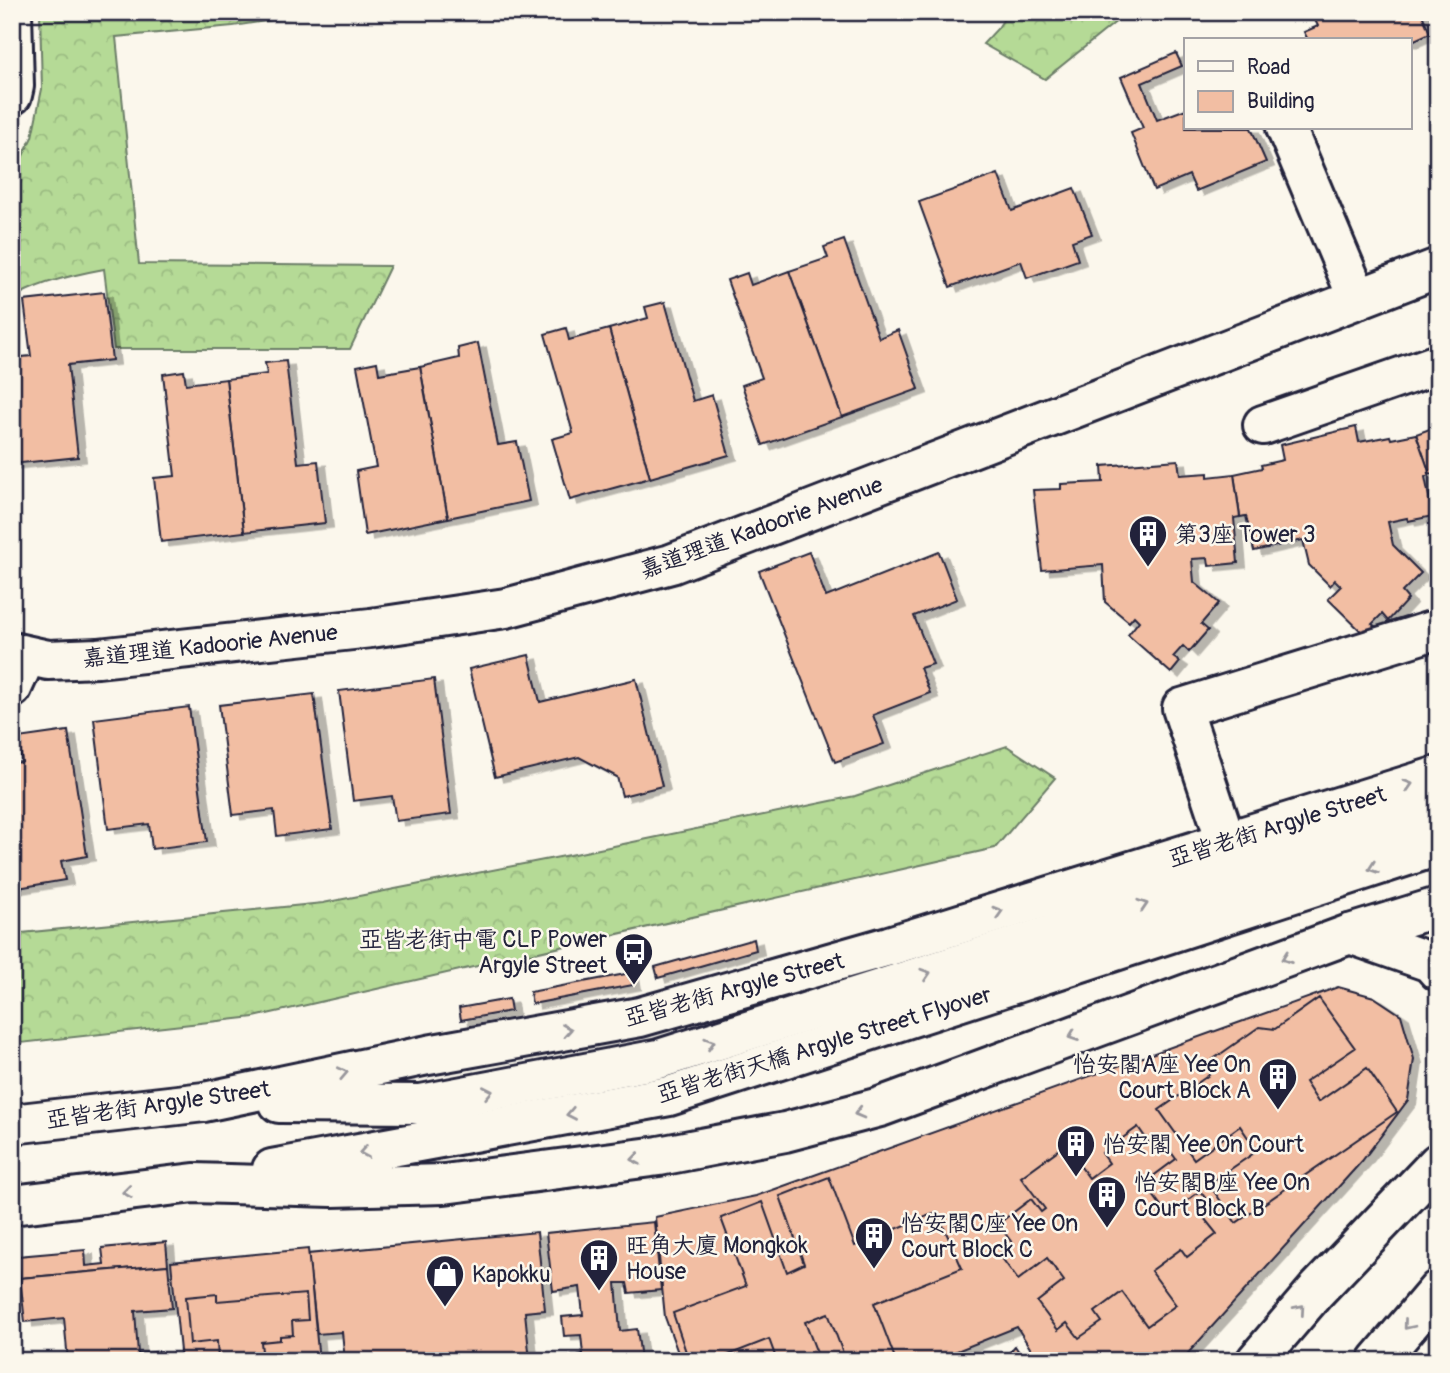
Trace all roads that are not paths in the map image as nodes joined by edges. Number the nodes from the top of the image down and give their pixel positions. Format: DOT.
graph roads {
  1 [pos="12,12"];
  2 [pos="12,33"];
  3 [pos="12,95"];
  4 [pos="1287,130"];
  5 [pos="1438,268"];
  6 [pos="1357,299"];
  7 [pos="1438,364"];
  8 [pos="1262,425"];
  9 [pos="1438,629"];
  10 [pos="17,666"];
  11 [pos="1438,776"];
  12 [pos="1438,809"];
  13 [pos="1226,841"];
  14 [pos="1438,846"];
  15 [pos="1438,907"];
  16 [pos="1350,934"];
  17 [pos="1438,971"];
  18 [pos="204,1102"];
  19 [pos="12,1124"];
  20 [pos="1438,1164"];
  21 [pos="194,1183"];
  22 [pos="12,1205"];
  23 [pos="1438,1290"];
  24 [pos="1256,1361"];
  25 [pos="1378,1361"];
  1 -- 2 [label="main road"];
  2 -- 3 [label="main road"];
  4 -- 6 [label="main road"];
  5 -- 6 [label="main road, 嘉道理道 Kadoorie Avenue"];
  6 -- 10 [label="main road, 嘉道理道 Kadoorie Avenue"];
  7 -- 8 [label="main road"];
  9 -- 13 [label="main road"];
  13 -- 11 [label="main road, 亞皆老街 Argyle Street, one-way"];
  18 -- 12 [label="main road, 亞皆老街天橋 Argyle Street Flyover, one-way"];
  18 -- 13 [label="main road, 亞皆老街 Argyle Street, one-way"];
  14 -- 21 [label="main road, 亞皆老街天橋 Argyle Street Flyover, one-way"];
  15 -- 16 [label="main road"];
  16 -- 17 [label="main road"];
  16 -- 21 [label="main road, one-way"];
  18 -- 19 [label="main road, 亞皆老街 Argyle Street"];
  24 -- 20 [label="main road, one-way"];
  21 -- 22 [label="main road, one-way"];
  23 -- 25 [label="main road, one-way"];
}
